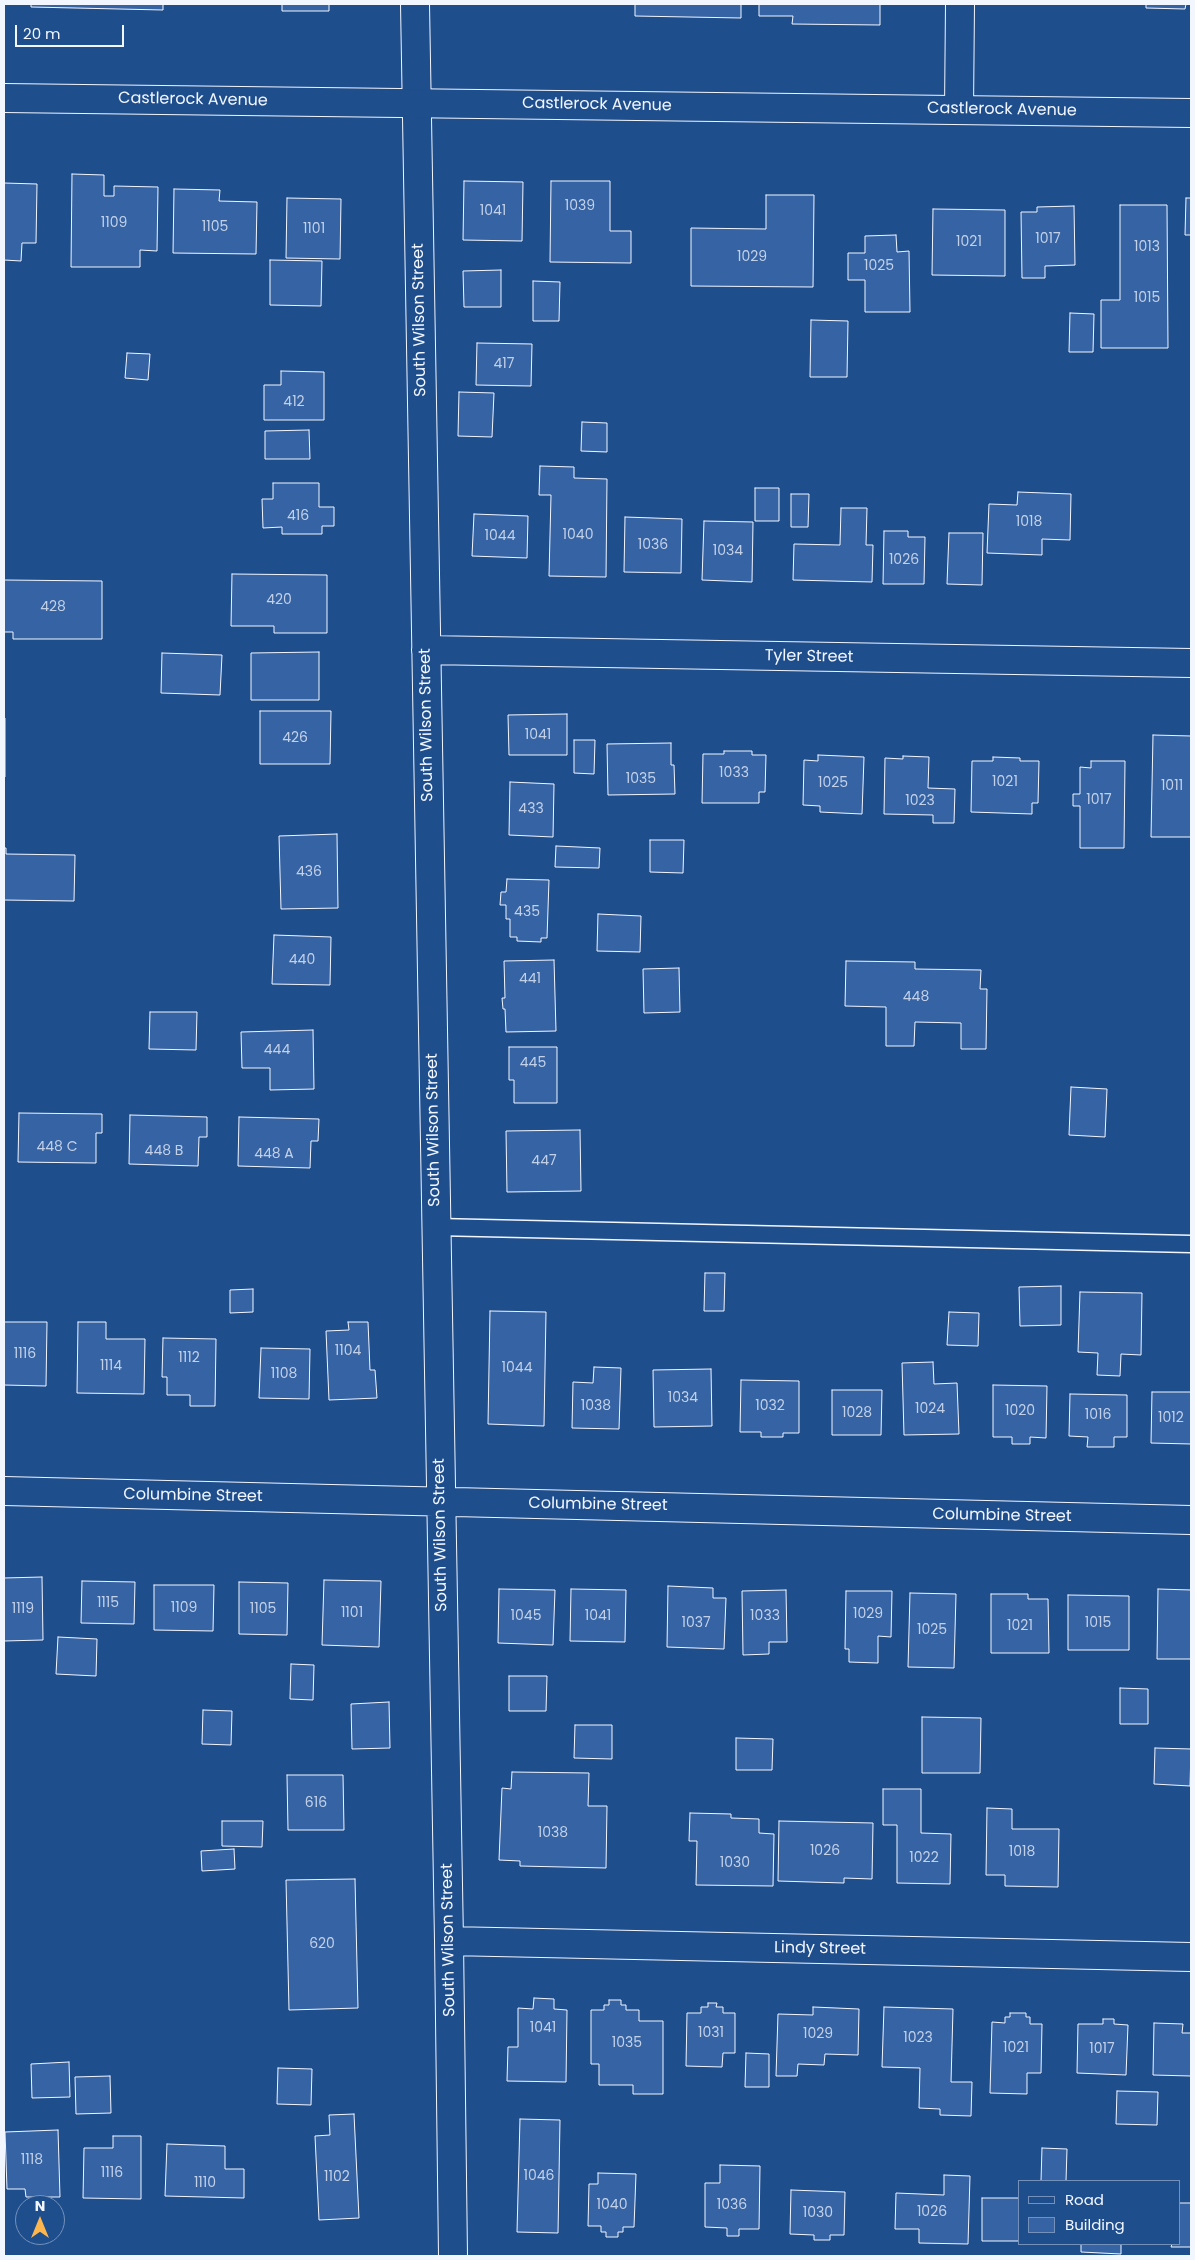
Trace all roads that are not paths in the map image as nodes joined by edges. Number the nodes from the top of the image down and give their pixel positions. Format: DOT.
graph roads {
  1 [pos="415,4"];
  2 [pos="960,4"];
  3 [pos="4,98"];
  4 [pos="417,104"];
  5 [pos="959,110"];
  6 [pos="1191,113"];
  7 [pos="426,650"];
  8 [pos="1191,663"];
  9 [pos="436,1227"];
  10 [pos="1191,1244"];
  11 [pos="4,1491"];
  12 [pos="440,1502"];
  13 [pos="1191,1520"];
  14 [pos="449,1941"];
  15 [pos="1191,1957"];
  16 [pos="453,2256"];
  1 -- 4 [label="street, South Wilson Street"];
  2 -- 5 [label="street"];
  3 -- 4 [label="street, Castlerock Avenue"];
  4 -- 5 [label="street, Castlerock Avenue"];
  4 -- 7 [label="street, South Wilson Street"];
  5 -- 6 [label="street, Castlerock Avenue"];
  7 -- 8 [label="street, Tyler Street"];
  7 -- 9 [label="street, South Wilson Street"];
  9 -- 10 [label="lane"];
  9 -- 12 [label="street, South Wilson Street"];
  11 -- 12 [label="street, Columbine Street"];
  12 -- 13 [label="street, Columbine Street"];
  12 -- 14 [label="street, South Wilson Street"];
  14 -- 15 [label="street, Lindy Street"];
  14 -- 16 [label="street, South Wilson Street"];
}
